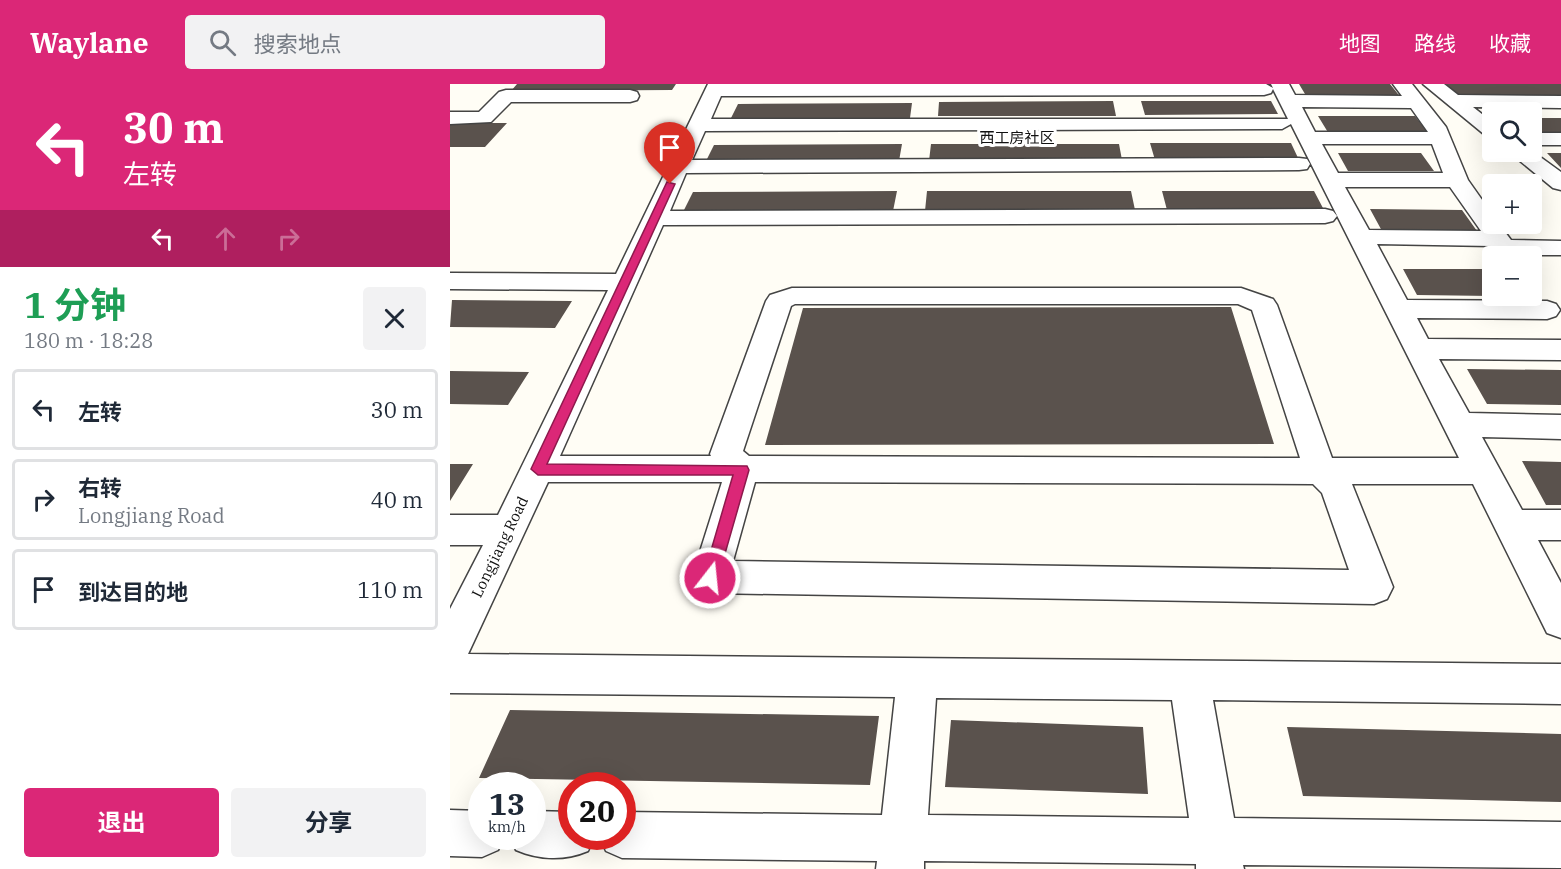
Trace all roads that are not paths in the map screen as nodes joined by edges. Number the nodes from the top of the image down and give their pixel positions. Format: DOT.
graph roads {
  1 [pos="1402,84"];
  2 [pos="1431,84"];
  3 [pos="716,87"];
  4 [pos="926,87"];
  5 [pos="1122,87"];
  6 [pos="630,96"];
  7 [pos="1279,99"];
  8 [pos="1454,101"];
  9 [pos="1416,102"];
  10 [pos="1561,102"];
  11 [pos="450,118"];
  12 [pos="1132,123"];
  13 [pos="1482,123"];
  14 [pos="921,124"];
  15 [pos="698,125"];
  16 [pos="1440,138"];
  17 [pos="1542,139"];
  18 [pos="1561,139"];
  19 [pos="1304,151"];
  20 [pos="1534,162"];
  21 [pos="678,168"];
  22 [pos="1331,180"];
  23 [pos="1458,180"];
  24 [pos="1561,182"];
  25 [pos="1149,191"];
  26 [pos="912,192"];
  27 [pos="1325,216"];
  28 [pos="654,218"];
  29 [pos="1362,237"];
  30 [pos="1482,246"];
  31 [pos="1503,246"];
  32 [pos="1542,248"];
  33 [pos="1561,248"];
  34 [pos="450,281"];
  35 [pos="624,282"];
  36 [pos="1542,302"];
  37 [pos="1399,309"];
  38 [pos="1554,320"];
  39 [pos="1419,349"];
  40 [pos="1561,350"];
  41 [pos="1459,425"];
  42 [pos="1561,427"];
  43 [pos="538,469"];
  44 [pos="742,470"];
  45 [pos="1320,470"];
  46 [pos="1483,471"];
  47 [pos="1511,525"];
  48 [pos="1561,525"];
  49 [pos="450,530"];
  50 [pos="508,530"];
  51 [pos="1561,620"];
  52 [pos="450,650"];
  53 [pos="450,673"];
  54 [pos="917,679"];
  55 [pos="1189,680"];
  56 [pos="1561,684"];
  57 [pos="450,833"];
  58 [pos="468,834"];
  59 [pos="636,836"];
  60 [pos="1561,845"];
  61 [pos="901,854"];
  62 [pos="1217,855"];
  1 -- 9 [label="street"];
  2 -- 8 [label="street"];
  3 -- 4 [label="street"];
  3 -- 15 [label="street, Longjiang Road"];
  4 -- 5 [label="street"];
  4 -- 14 [label="street"];
  5 -- 7 [label="street"];
  5 -- 12 [label="street"];
  6 -- 11 [label="street"];
  7 -- 9 [label="street"];
  7 -- 12 [label="street"];
  7 -- 19 [label="street"];
  8 -- 10 [label="street"];
  8 -- 13 [label="street"];
  9 -- 16 [label="street"];
  12 -- 14 [label="street"];
  12 -- 25 [label="street"];
  14 -- 15 [label="street"];
  14 -- 26 [label="street"];
  15 -- 21 [label="street, Longjiang Road"];
  16 -- 19 [label="street"];
  16 -- 23 [label="street"];
  17 -- 18 [label="street"];
  19 -- 22 [label="street"];
  19 -- 25 [label="street"];
  20 -- 24 [label="street"];
  21 -- 26 [label="street"];
  21 -- 28 [label="street, Longjiang Road"];
  22 -- 23 [label="street"];
  22 -- 29 [label="street"];
  23 -- 31 [label="street"];
  25 -- 26 [label="street"];
  25 -- 26 [label="street"];
  25 -- 27 [label="street"];
  26 -- 28 [label="street"];
  28 -- 35 [label="street, Longjiang Road"];
  29 -- 30 [label="street"];
  29 -- 37 [label="street"];
  32 -- 33 [label="street"];
  34 -- 35 [label="street"];
  35 -- 43 [label="street, Longjiang Road"];
  36 -- 38 [label="street"];
  37 -- 38 [label="street"];
  37 -- 39 [label="street"];
  39 -- 40 [label="street"];
  39 -- 41 [label="street"];
  41 -- 42 [label="street"];
  41 -- 46 [label="street"];
  43 -- 44 [label="street"];
  43 -- 50 [label="street, Longjiang Road"];
  44 -- 45 [label="street"];
  44 -- 45 [label="street"];
  44 -- 45 [label="street"];
  45 -- 46 [label="street"];
  46 -- 47 [label="street"];
  47 -- 48 [label="street"];
  47 -- 51 [label="street"];
  49 -- 50 [label="street"];
  50 -- 52 [label="street, Longjiang Road"];
  53 -- 54 [label="street"];
  54 -- 55 [label="street"];
  54 -- 61 [label="street"];
  55 -- 56 [label="street"];
  55 -- 62 [label="street"];
  57 -- 58 [label="street"];
  59 -- 61 [label="street"];
  60 -- 62 [label="street"];
  61 -- 62 [label="street"];
}
